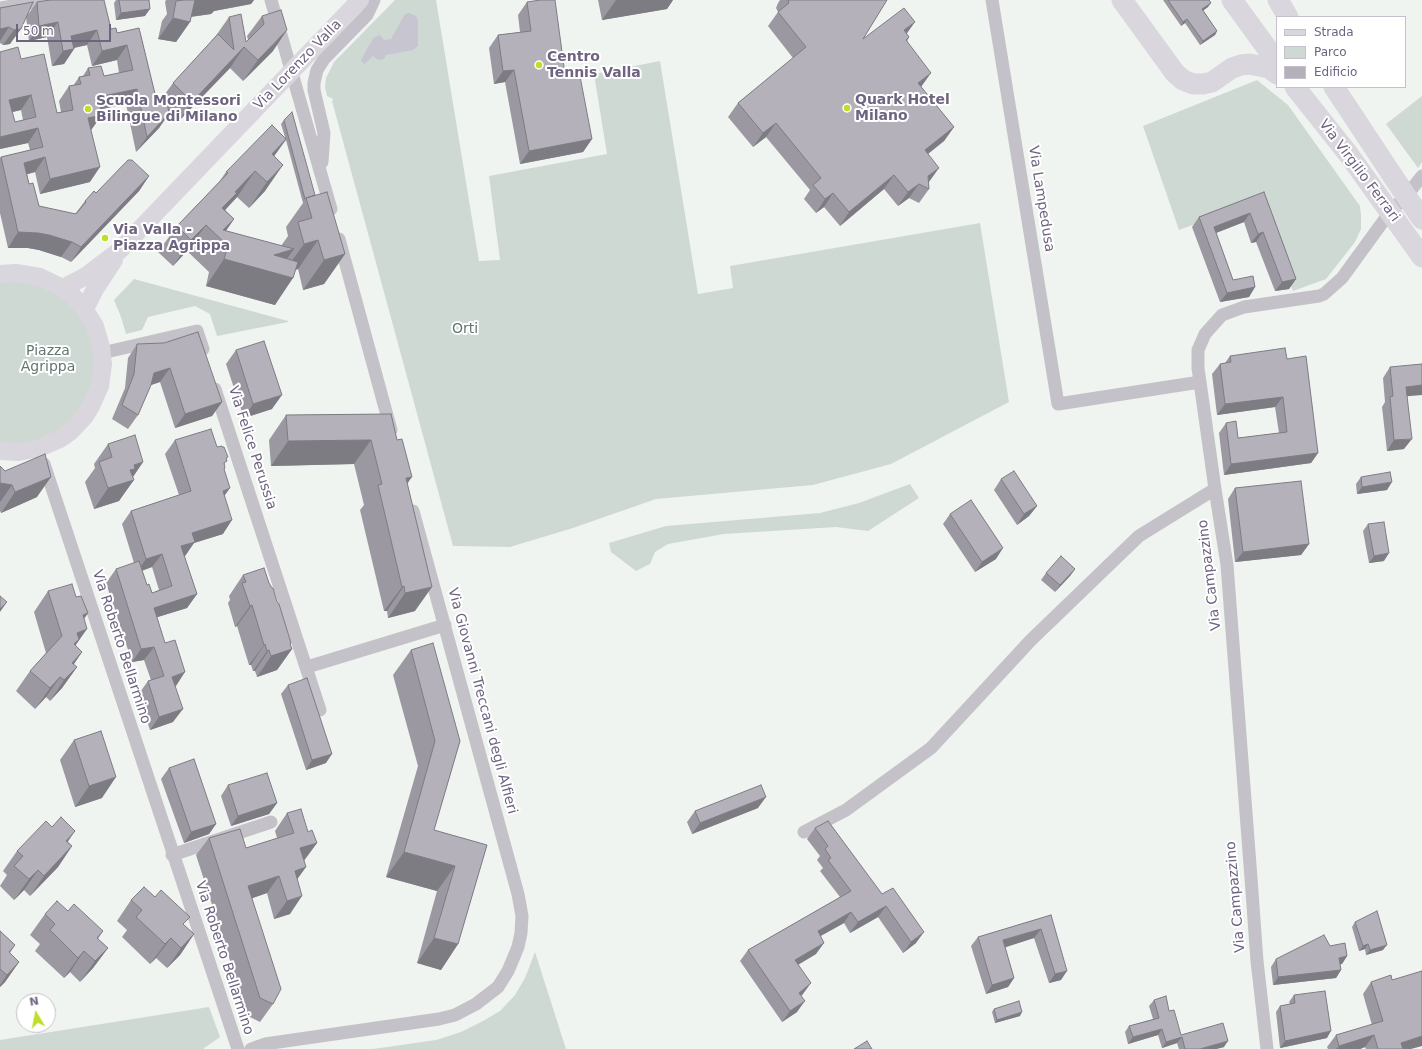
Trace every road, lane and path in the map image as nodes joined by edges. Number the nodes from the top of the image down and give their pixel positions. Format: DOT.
graph roads {
  1 [pos="48,0"];
  2 [pos="271,0"];
  3 [pos="360,0"];
  4 [pos="374,0"];
  5 [pos="992,0"];
  6 [pos="1122,0"];
  7 [pos="1232,0"];
  8 [pos="1278,0"];
  9 [pos="0,8"];
  10 [pos="1287,16"];
  11 [pos="1276,61"];
  12 [pos="292,71"];
  13 [pos="1276,73"];
  14 [pos="1296,88"];
  15 [pos="1335,88"];
  16 [pos="321,172"];
  17 [pos="1422,176"];
  18 [pos="1406,196"];
  19 [pos="1390,212"];
  20 [pos="1422,219"];
  21 [pos="119,251"];
  22 [pos="1422,257"];
  23 [pos="5,271"];
  24 [pos="63,288"];
  25 [pos="85,309"];
  26 [pos="102,353"];
  27 [pos="206,360"];
  28 [pos="211,374"];
  29 [pos="1200,382"];
  30 [pos="395,443"];
  31 [pos="38,448"];
  32 [pos="0,451"];
  33 [pos="1215,489"];
  34 [pos="410,497"];
  35 [pos="445,625"];
  36 [pos="307,668"];
  37 [pos="320,710"];
  38 [pos="271,822"];
  39 [pos="804,832"];
  40 [pos="172,855"];
  41 [pos="238,1049"];
  42 [pos="251,1049"];
  43 [pos="1267,1049"];
  1 -- 9 [label="street"];
  2 -- 12 [label="street"];
  3 -- 12 [label="main road, Via Lorenzo Valla"];
  4 -- 16 [label="street"];
  5 -- 29 [label="street, Via Lampedusa"];
  6 -- 13 [label="main road"];
  7 -- 11 [label="main road"];
  8 -- 10 [label="main road"];
  12 -- 16 [label="street"];
  12 -- 21 [label="main road, Via Lorenzo Valla"];
  14 -- 19 [label="main road, Via Virgilio Ferrari"];
  15 -- 18 [label="main road, Via Virgilio Ferrari"];
  16 -- 30 [label="street"];
  17 -- 18 [label="street"];
  18 -- 19 [label="street, Via Campazzino"];
  18 -- 20 [label="main road, Via Virgilio Ferrari"];
  19 -- 22 [label="main road, Via Virgilio Ferrari"];
  19 -- 29 [label="street, Via Campazzino"];
  21 -- 24 [label="main road, Via Lorenzo Valla"];
  21 -- 25 [label="main road, Via Lorenzo Valla"];
  23 -- 24 [label="main road"];
  24 -- 25 [label="main road"];
  25 -- 26 [label="main road"];
  26 -- 27 [label="street"];
  26 -- 31 [label="main road"];
  28 -- 36 [label="street, Via Felice Perussia"];
  29 -- 33 [label="street, Via Campazzino"];
  31 -- 32 [label="main road"];
  31 -- 40 [label="street, Via Roberto Bellarmino"];
  33 -- 39 [label="street"];
  33 -- 43 [label="street, Via Campazzino"];
  34 -- 35 [label="street, Via Giovanni Treccani degli Alfieri"];
  35 -- 36 [label="street"];
  35 -- 42 [label="street, Via Giovanni Treccani degli Alfieri"];
  36 -- 37 [label="street, Via Felice Perussia"];
  38 -- 40 [label="street"];
  40 -- 41 [label="street, Via Roberto Bellarmino"];
}
